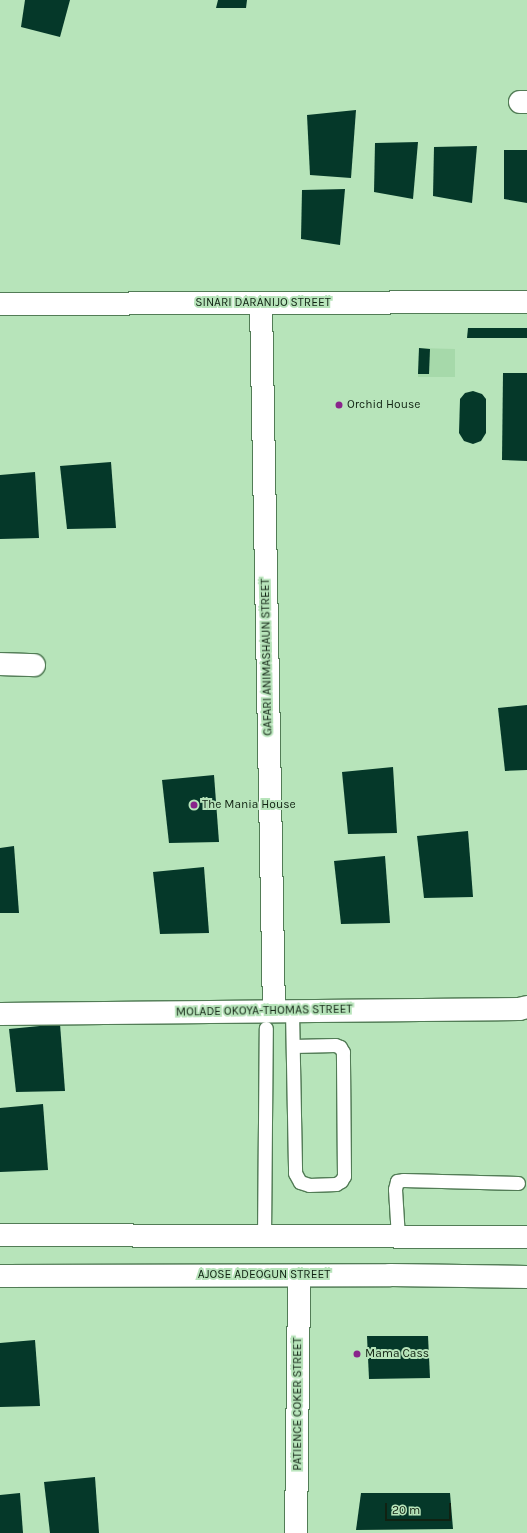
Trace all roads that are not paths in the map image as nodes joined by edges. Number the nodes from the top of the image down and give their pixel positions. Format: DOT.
graph roads {
  1 [pos="527,302"];
  2 [pos="260,303"];
  3 [pos="0,304"];
  4 [pos="0,664"];
  5 [pos="34,665"];
  6 [pos="527,1007"];
  7 [pos="0,1014"];
  8 [pos="277,1017"];
  9 [pos="293,1046"];
  10 [pos="518,1182"];
  11 [pos="0,1235"];
  12 [pos="264,1237"];
  13 [pos="398,1237"];
  14 [pos="527,1237"];
  15 [pos="0,1276"];
  16 [pos="299,1276"];
  17 [pos="527,1277"];
  18 [pos="296,1533"];
  1 -- 2 [label="street, SINARI DARANIJO STREET"];
  2 -- 3 [label="street, SINARI DARANIJO STREET"];
  2 -- 8 [label="street, GAFARI ANIMASHAUN STREET"];
  4 -- 5 [label="street"];
  6 -- 8 [label="street, MOLADE OKOYA-THOMAS STREET"];
  7 -- 8 [label="street, MOLADE OKOYA-THOMAS STREET"];
  8 -- 9 [label="lane"];
  8 -- 12 [label="lane"];
  9 -- 9 [label="lane"];
  10 -- 13 [label="lane"];
  11 -- 12 [label="street"];
  12 -- 13 [label="street"];
  13 -- 14 [label="street"];
  15 -- 16 [label="street, AJOSE ADEOGUN STREET"];
  16 -- 17 [label="street, AJOSE ADEOGUN STREET"];
  16 -- 18 [label="street, PATIENCE COKER STREET"];
}
